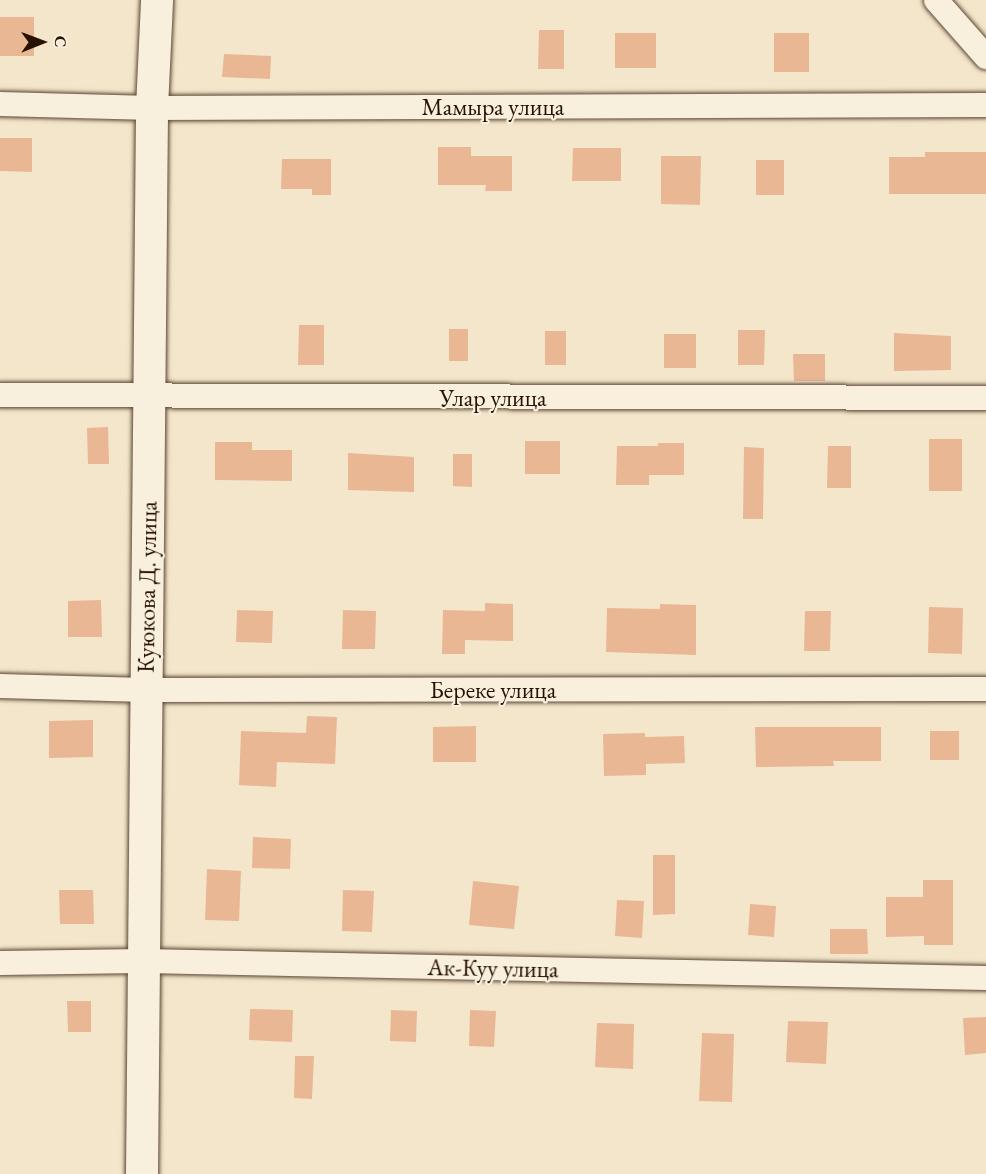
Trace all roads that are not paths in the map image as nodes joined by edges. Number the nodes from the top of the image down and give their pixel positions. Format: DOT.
graph roads {
  1 [pos="157,0"];
  2 [pos="936,0"];
  3 [pos="986,57"];
  4 [pos="0,104"];
  5 [pos="986,105"];
  6 [pos="152,108"];
  7 [pos="0,395"];
  8 [pos="151,398"];
  9 [pos="986,398"];
  10 [pos="0,686"];
  11 [pos="986,689"];
  12 [pos="145,690"];
  13 [pos="143,961"];
  14 [pos="0,963"];
  15 [pos="986,978"];
  16 [pos="142,1174"];
  1 -- 6 [label="street, Куюкова Д. улица"];
  2 -- 3 [label="street"];
  4 -- 6 [label="street, Мамыра улица"];
  5 -- 6 [label="street, Мамыра улица"];
  6 -- 8 [label="street, Куюкова Д. улица"];
  7 -- 8 [label="street, Улар улица"];
  8 -- 9 [label="street, Улар улица"];
  8 -- 12 [label="street, Куюкова Д. улица"];
  10 -- 12 [label="street, Береке улица"];
  11 -- 12 [label="street, Береке улица"];
  12 -- 13 [label="street, Куюкова Д. улица"];
  13 -- 14 [label="street, Ак-Куу улица"];
  13 -- 15 [label="street, Ак-Куу улица"];
  13 -- 16 [label="street, Куюкова Д. улица"];
}
